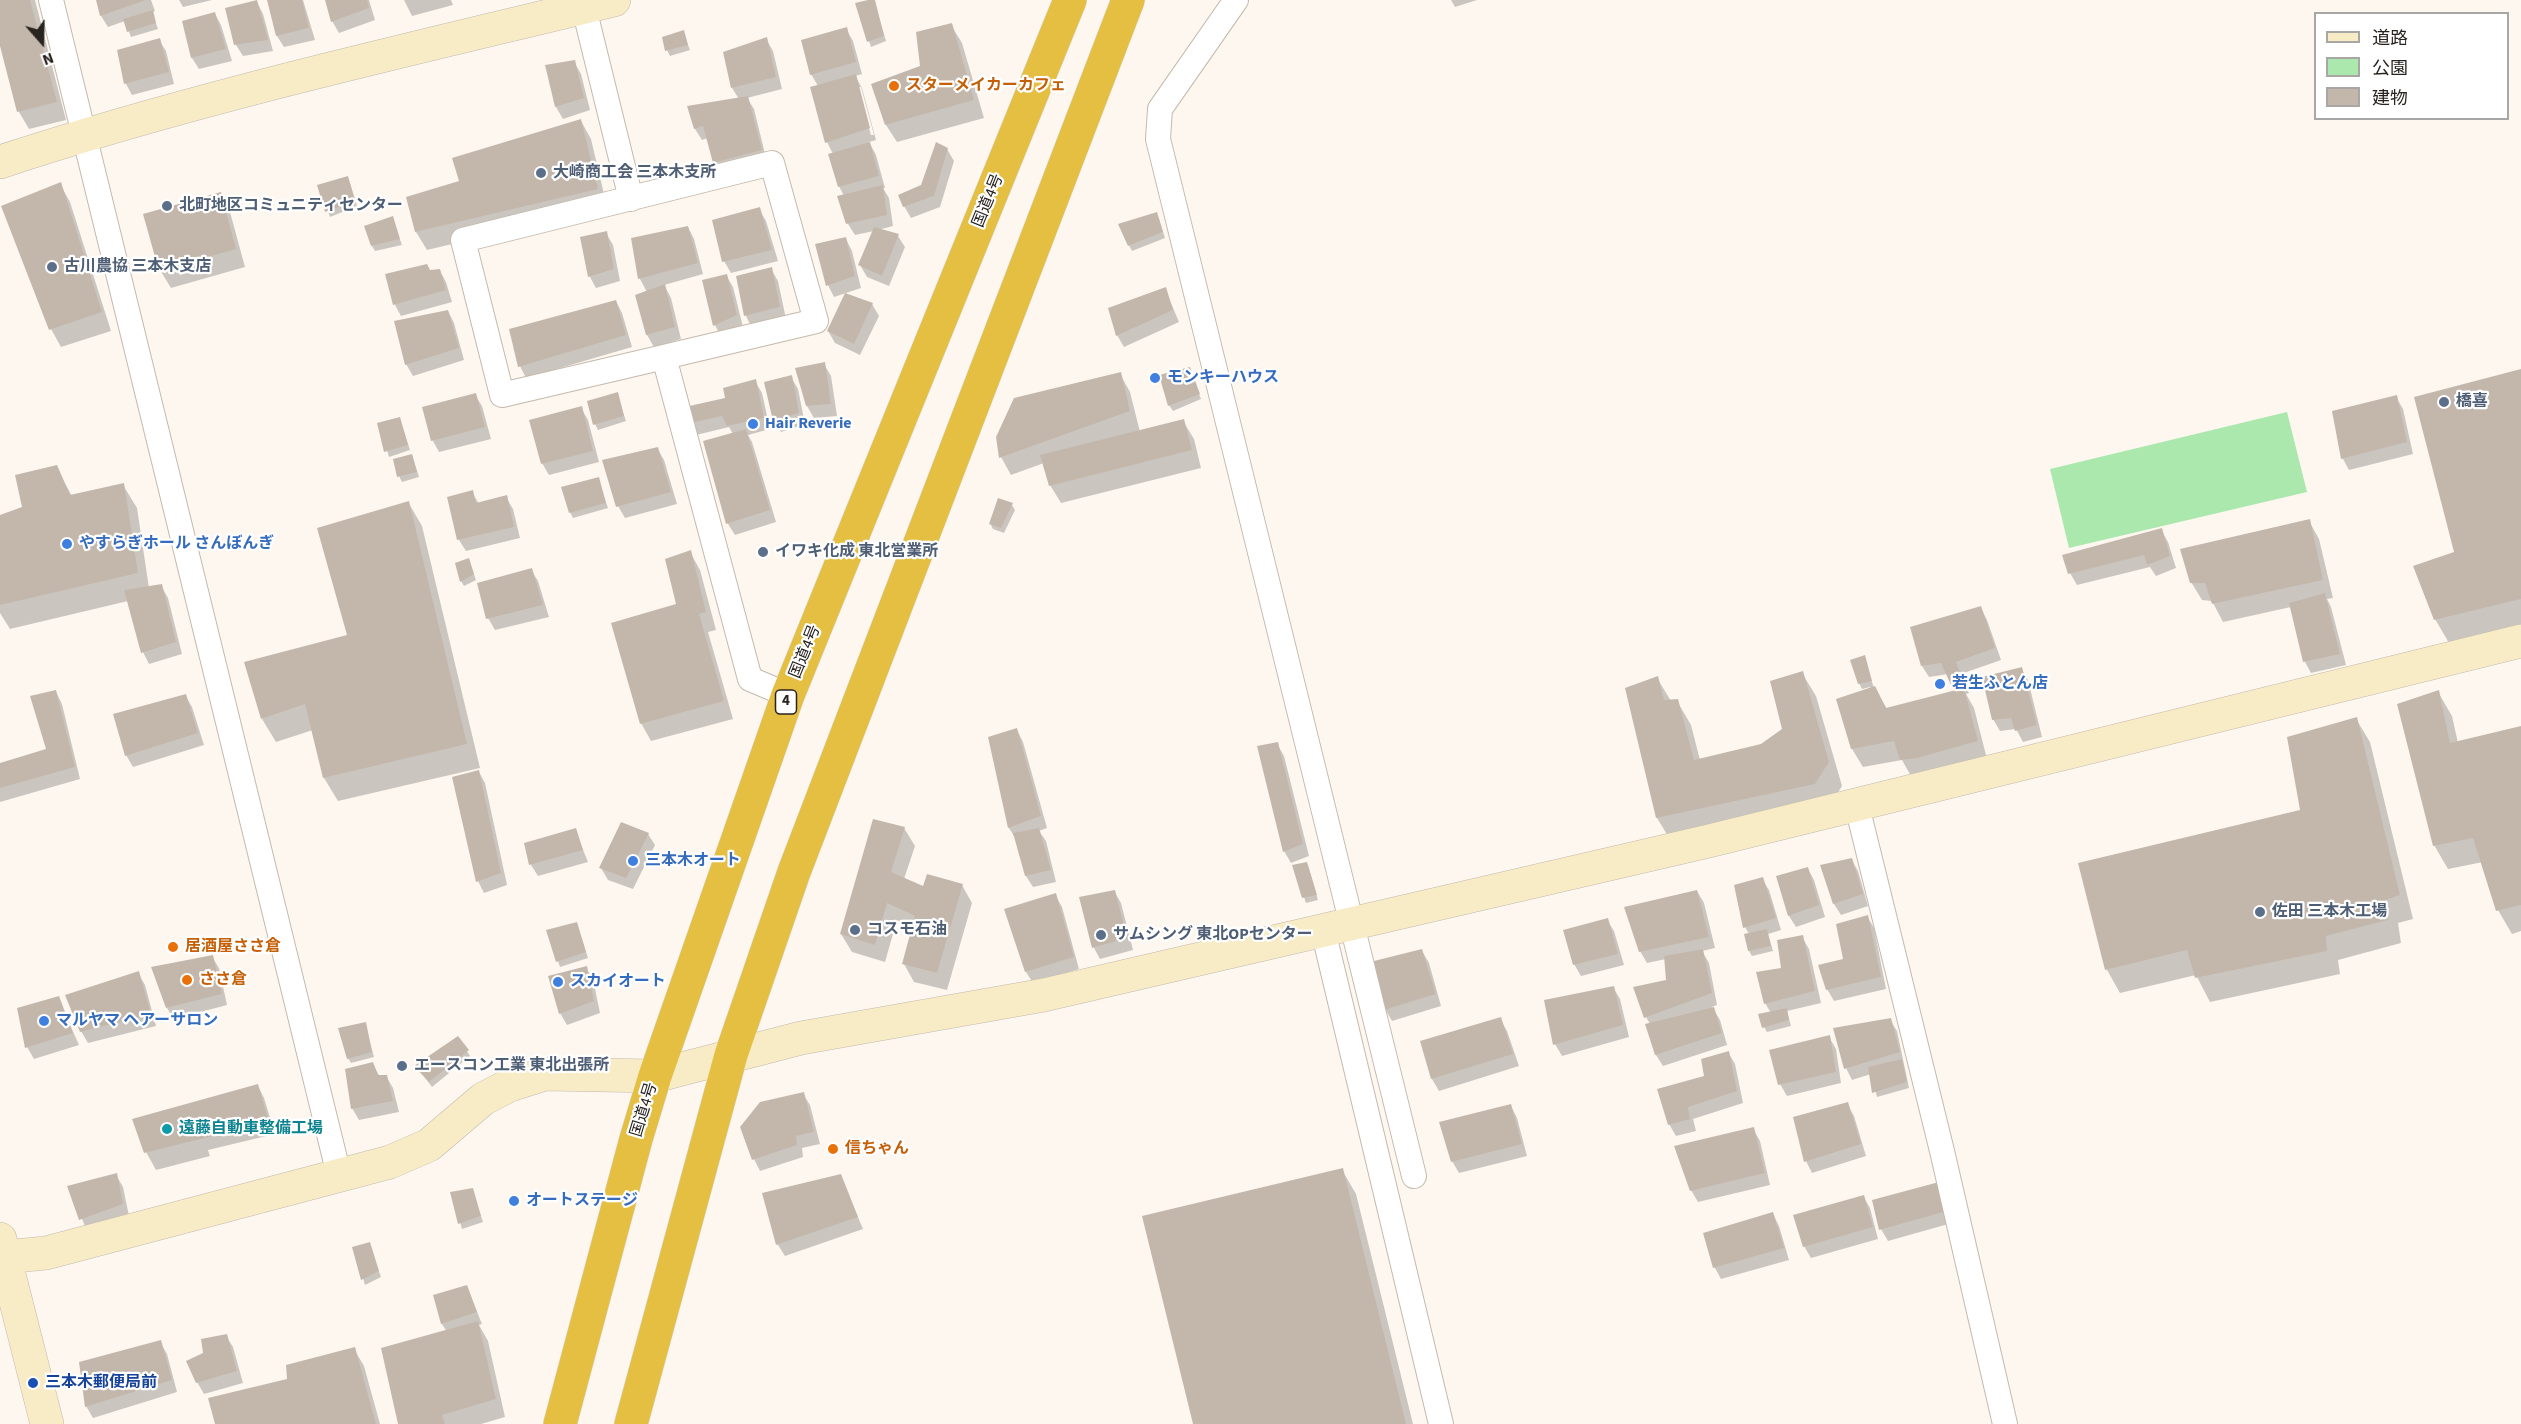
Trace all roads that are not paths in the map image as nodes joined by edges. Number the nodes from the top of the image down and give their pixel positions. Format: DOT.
graph roads {
  1 [pos="51,0"];
  2 [pos="1070,0"];
  3 [pos="1128,0"];
  4 [pos="1236,0"];
  5 [pos="593,2"];
  6 [pos="84,135"];
  7 [pos="0,162"];
  8 [pos="631,199"];
  9 [pos="664,357"];
  10 [pos="2521,640"];
  11 [pos="788,695"];
  12 [pos="1857,806"];
  13 [pos="1337,926"];
  14 [pos="731,1055"];
  15 [pos="655,1076"];
  16 [pos="339,1175"];
  17 [pos="1414,1176"];
  18 [pos="2,1252"];
  19 [pos="47,1424"];
  20 [pos="560,1424"];
  21 [pos="631,1424"];
  22 [pos="1441,1424"];
  23 [pos="2005,1424"];
  1 -- 6 [label="street"];
  2 -- 11 [label="highway, 国道4号 / 4"];
  3 -- 14 [label="highway"];
  4 -- 13 [label="street"];
  5 -- 6 [label="street"];
  5 -- 8 [label="street"];
  6 -- 7 [label="street"];
  6 -- 16 [label="street"];
  8 -- 9 [label="street"];
  8 -- 9 [label="street"];
  9 -- 11 [label="street"];
  10 -- 12 [label="street"];
  11 -- 15 [label="highway, 国道4号 / 4"];
  12 -- 13 [label="street"];
  12 -- 23 [label="street"];
  13 -- 14 [label="street"];
  13 -- 17 [label="street"];
  13 -- 22 [label="street"];
  14 -- 15 [label="street"];
  14 -- 21 [label="highway"];
  15 -- 16 [label="street"];
  15 -- 20 [label="highway, 国道4号 / 4"];
  16 -- 18 [label="street"];
  18 -- 19 [label="street"];
}
